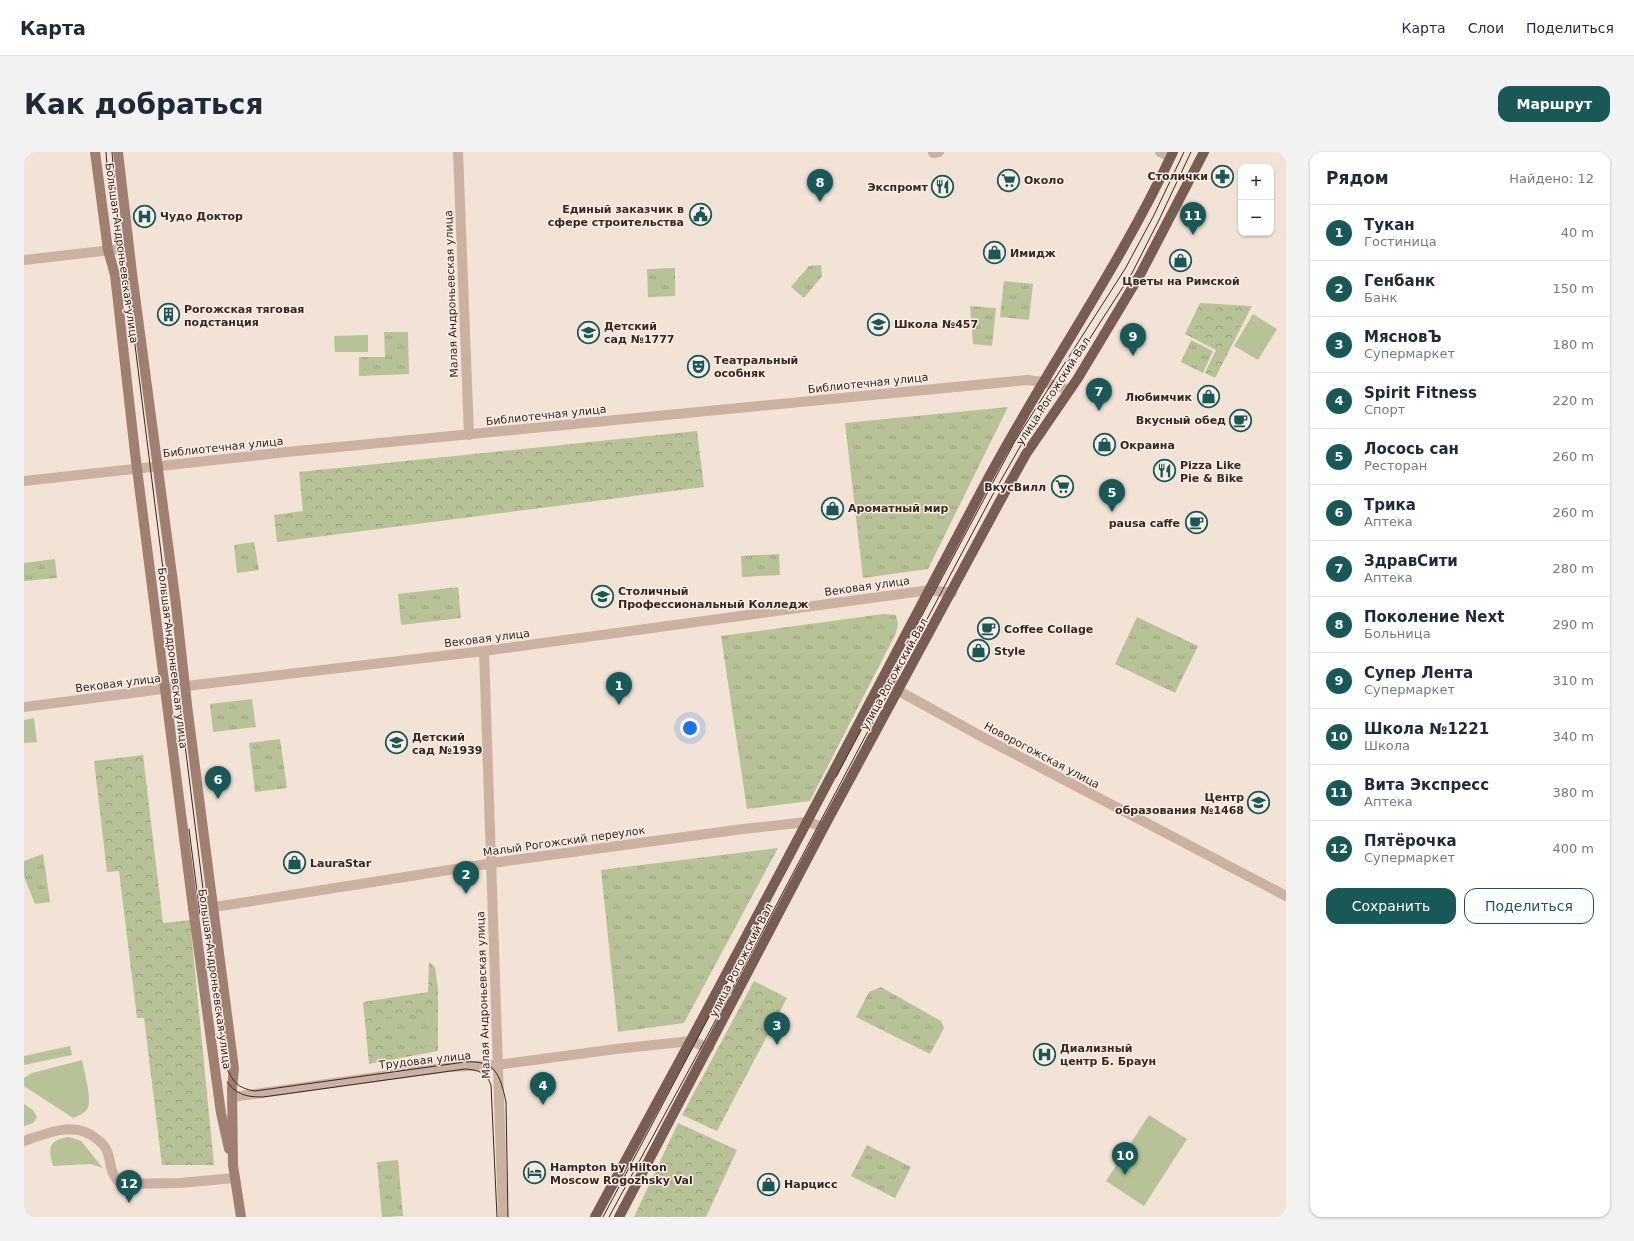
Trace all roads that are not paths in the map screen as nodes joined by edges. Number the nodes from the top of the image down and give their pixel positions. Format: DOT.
graph roads {
  1 [pos="95,152"];
  2 [pos="118,152"];
  3 [pos="458,152"];
  4 [pos="1160,152"];
  5 [pos="1204,152"];
  6 [pos="1172,155"];
  7 [pos="129,248"];
  8 [pos="108,250"];
  9 [pos="24,260"];
  10 [pos="1042,382"];
  11 [pos="1069,390"];
  12 [pos="469,435"];
  13 [pos="158,466"];
  14 [pos="137,468"];
  15 [pos="24,481"];
  16 [pos="930,590"];
  17 [pos="952,593"];
  18 [pos="484,651"];
  19 [pos="890,665"];
  20 [pos="186,686"];
  21 [pos="164,689"];
  22 [pos="897,690"];
  23 [pos="24,707"];
  24 [pos="807,822"];
  25 [pos="824,827"];
  26 [pos="490,863"];
  27 [pos="1286,896"];
  28 [pos="212,906"];
  29 [pos="193,908"];
  30 [pos="691,1041"];
  31 [pos="709,1048"];
  32 [pos="497,1065"];
  33 [pos="233,1097"];
  34 [pos="24,1141"];
  35 [pos="233,1165"];
  36 [pos="235,1178"];
  37 [pos="241,1217"];
  38 [pos="503,1217"];
  39 [pos="595,1217"];
  40 [pos="620,1217"];
  1 -- 8 [label="street, Большая Андроньевская улица"];
  2 -- 7 [label="street, Большая Андроньевская улица"];
  3 -- 12 [label="street, Малая Андроньевская улица"];
  4 -- 6 [label="street"];
  5 -- 11 [label="main road, улица Рогожский Вал"];
  6 -- 10 [label="main road, улица Рогожский Вал"];
  7 -- 8 [label="street"];
  7 -- 13 [label="street, Большая Андроньевская улица"];
  8 -- 9 [label="street"];
  8 -- 14 [label="street, Большая Андроньевская улица"];
  10 -- 11 [label="street, Библиотечная улица"];
  10 -- 12 [label="street, Библиотечная улица"];
  10 -- 16 [label="main road, улица Рогожский Вал"];
  11 -- 17 [label="main road, улица Рогожский Вал"];
  12 -- 13 [label="street, Библиотечная улица"];
  13 -- 14 [label="street, Библиотечная улица"];
  13 -- 20 [label="street, Большая Андроньевская улица"];
  14 -- 15 [label="street, Библиотечная улица"];
  14 -- 21 [label="street, Большая Андроньевская улица"];
  16 -- 17 [label="street, Вековая улица"];
  16 -- 18 [label="street, Вековая улица"];
  16 -- 19 [label="main road, улица Рогожский Вал"];
  17 -- 22 [label="main road, улица Рогожский Вал"];
  18 -- 20 [label="street, Вековая улица"];
  18 -- 26 [label="street, Малая Андроньевская улица"];
  19 -- 22 [label="street"];
  19 -- 24 [label="main road, улица Рогожский Вал"];
  20 -- 21 [label="street, Вековая улица"];
  20 -- 28 [label="street, Большая Андроньевская улица"];
  21 -- 23 [label="street, Вековая улица"];
  21 -- 29 [label="street, Большая Андроньевская улица"];
  22 -- 25 [label="main road, улица Рогожский Вал"];
  22 -- 27 [label="street, Новорогожская улица"];
  24 -- 25 [label="street, Малый Рогожский переулок"];
  24 -- 26 [label="street, Малый Рогожский переулок"];
  24 -- 30 [label="main road, улица Рогожский Вал"];
  25 -- 31 [label="main road, улица Рогожский Вал"];
  26 -- 28 [label="street, Малый Рогожский переулок"];
  26 -- 32 [label="street, Малая Андроньевская улица"];
  28 -- 29 [label="street, Малый Рогожский переулок"];
  28 -- 33 [label="street, Большая Андроньевская улица"];
  29 -- 35 [label="street, Большая Андроньевская улица"];
  30 -- 31 [label="street"];
  30 -- 32 [label="street, Трудовая улица"];
  30 -- 39 [label="main road, улица Рогожский Вал"];
  31 -- 40 [label="main road, улица Рогожский Вал"];
  32 -- 33 [label="street, Трудовая улица"];
  32 -- 38 [label="street, Малая Андроньевская улица"];
  33 -- 35 [label="street, Большая Андроньевская улица"];
  34 -- 36 [label="street"];
  35 -- 36 [label="street, Большая Андроньевская улица"];
  36 -- 37 [label="street, Большая Андроньевская улица"];
}
